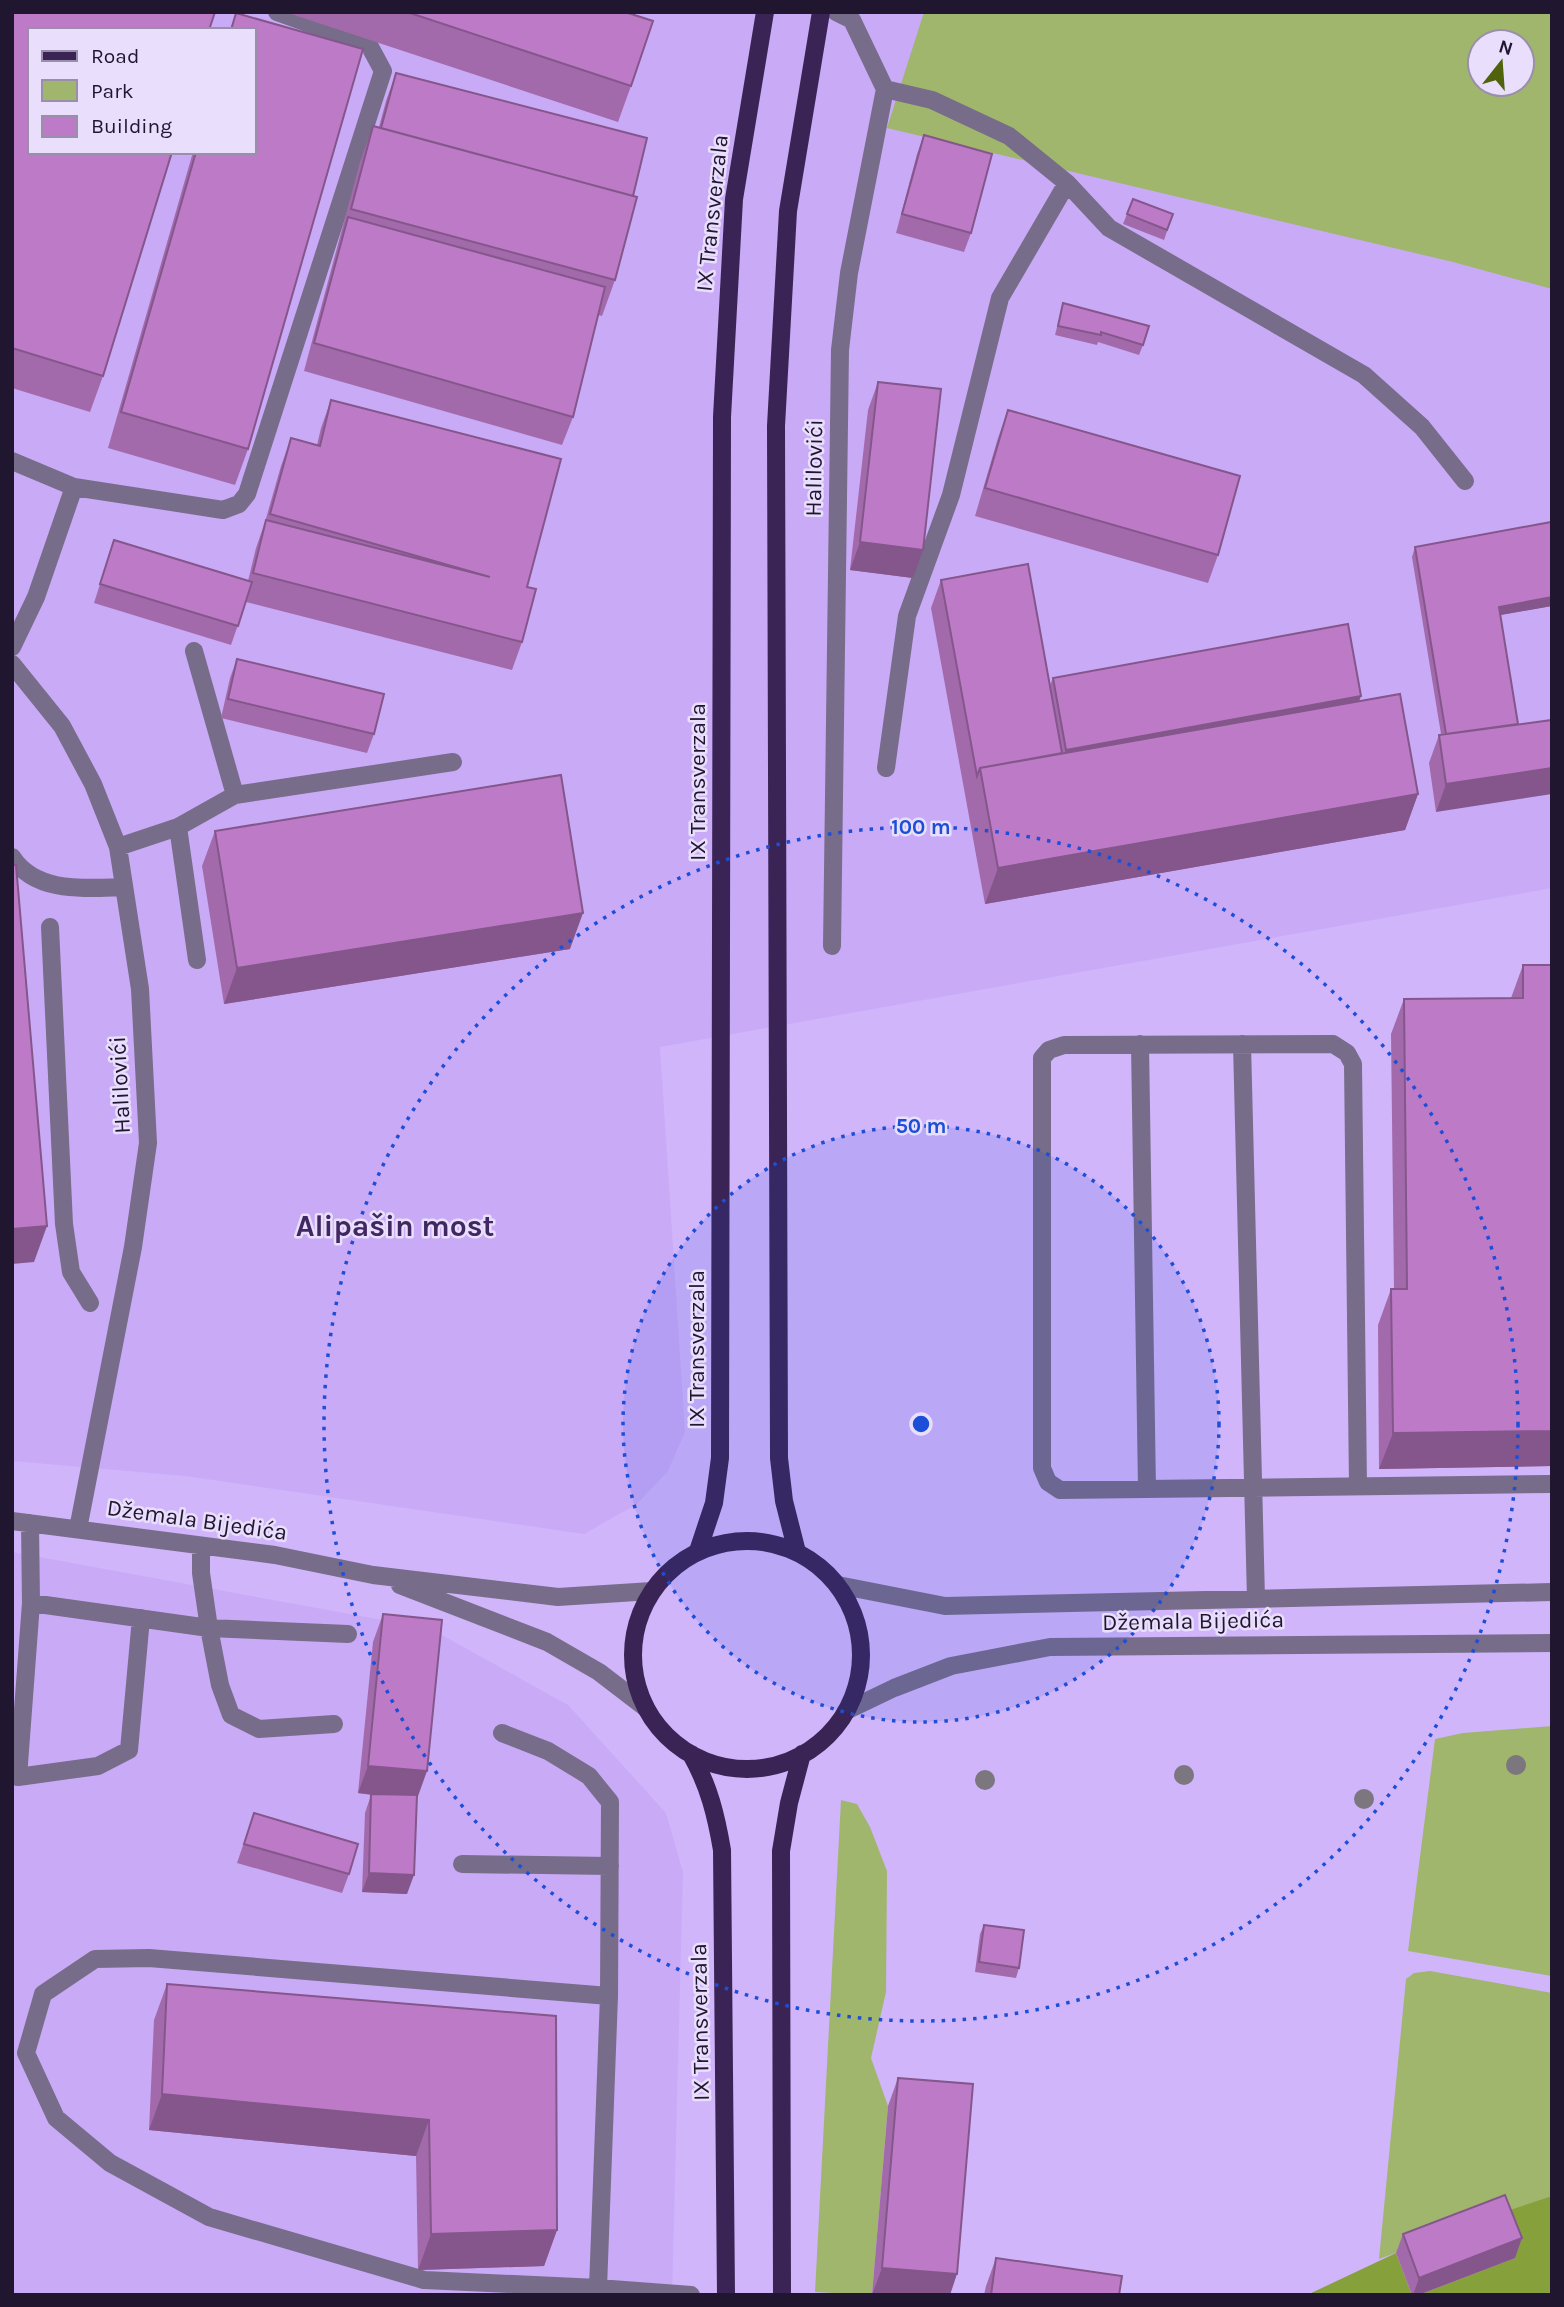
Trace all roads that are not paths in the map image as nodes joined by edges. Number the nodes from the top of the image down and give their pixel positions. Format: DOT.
graph roads {
  1 [pos="276,12"];
  2 [pos="765,12"];
  3 [pos="821,12"];
  4 [pos="836,12"];
  5 [pos="885,89"];
  6 [pos="1068,183"];
  7 [pos="12,461"];
  8 [pos="1465,481"];
  9 [pos="74,487"];
  10 [pos="12,648"];
  11 [pos="194,651"];
  12 [pos="12,664"];
  13 [pos="453,762"];
  14 [pos="886,768"];
  15 [pos="235,795"];
  16 [pos="178,827"];
  17 [pos="118,847"];
  18 [pos="13,860"];
  19 [pos="124,887"];
  20 [pos="50,928"];
  21 [pos="832,946"];
  22 [pos="197,960"];
  23 [pos="1140,1044"];
  24 [pos="1242,1044"];
  25 [pos="90,1303"];
  26 [pos="1552,1484"];
  27 [pos="1358,1486"];
  28 [pos="1254,1487"];
  29 [pos="1147,1489"];
  30 [pos="21,1522"];
  31 [pos="78,1529"];
  32 [pos="201,1546"];
  33 [pos="698,1551"];
  34 [pos="797,1552"];
  35 [pos="373,1575"];
  36 [pos="838,1585"];
  37 [pos="652,1591"];
  38 [pos="1552,1591"];
  39 [pos="1256,1599"];
  40 [pos="31,1603"];
  41 [pos="141,1618"];
  42 [pos="209,1628"];
  43 [pos="348,1634"];
  44 [pos="1552,1643"];
  45 [pos="646,1708"];
  46 [pos="846,1711"];
  47 [pos="334,1724"];
  48 [pos="502,1733"];
  49 [pos="691,1754"];
  50 [pos="803,1754"];
  51 [pos="15,1776"];
  52 [pos="462,1864"];
  53 [pos="610,1866"];
  54 [pos="609,1996"];
  55 [pos="598,2288"];
  56 [pos="691,2295"];
  57 [pos="726,2295"];
  58 [pos="782,2295"];
  1 -- 9 [label="street"];
  2 -- 33 [label="main road, IX Transverzala"];
  3 -- 34 [label="main road"];
  4 -- 5 [label="street"];
  5 -- 6 [label="street"];
  5 -- 21 [label="street, Halilovići"];
  6 -- 8 [label="street"];
  6 -- 14 [label="street"];
  7 -- 9 [label="street"];
  9 -- 10 [label="street"];
  11 -- 15 [label="street"];
  12 -- 17 [label="street, Halilovići"];
  13 -- 15 [label="street"];
  15 -- 16 [label="street"];
  16 -- 17 [label="street"];
  16 -- 22 [label="street"];
  17 -- 19 [label="street, Halilovići"];
  18 -- 19 [label="street"];
  19 -- 31 [label="street, Halilovići"];
  20 -- 25 [label="street"];
  23 -- 24 [label="street"];
  23 -- 29 [label="street"];
  23 -- 29 [label="street"];
  24 -- 27 [label="street"];
  24 -- 28 [label="street"];
  26 -- 27 [label="street"];
  27 -- 28 [label="street"];
  28 -- 29 [label="street"];
  28 -- 39 [label="street"];
  30 -- 31 [label="street, Džemala Bijedića"];
  30 -- 40 [label="street"];
  31 -- 32 [label="street, Džemala Bijedića"];
  32 -- 35 [label="street, Džemala Bijedića"];
  32 -- 42 [label="street"];
  33 -- 34 [label="main road"];
  33 -- 37 [label="main road"];
  34 -- 36 [label="main road"];
  35 -- 37 [label="street"];
  35 -- 45 [label="street"];
  36 -- 39 [label="street, Džemala Bijedića"];
  36 -- 46 [label="main road"];
  37 -- 45 [label="main road"];
  38 -- 39 [label="street, Džemala Bijedića"];
  40 -- 41 [label="street"];
  40 -- 51 [label="street"];
  41 -- 42 [label="street"];
  41 -- 51 [label="street"];
  42 -- 43 [label="street"];
  42 -- 47 [label="street"];
  44 -- 46 [label="street, Džemala Bijedića"];
  45 -- 49 [label="main road"];
  46 -- 50 [label="main road"];
  48 -- 53 [label="street"];
  49 -- 50 [label="main road"];
  49 -- 57 [label="main road, IX Transverzala"];
  50 -- 58 [label="main road"];
  52 -- 53 [label="street"];
  53 -- 54 [label="street"];
  54 -- 55 [label="street"];
  54 -- 55 [label="street"];
  55 -- 56 [label="street"];
}
